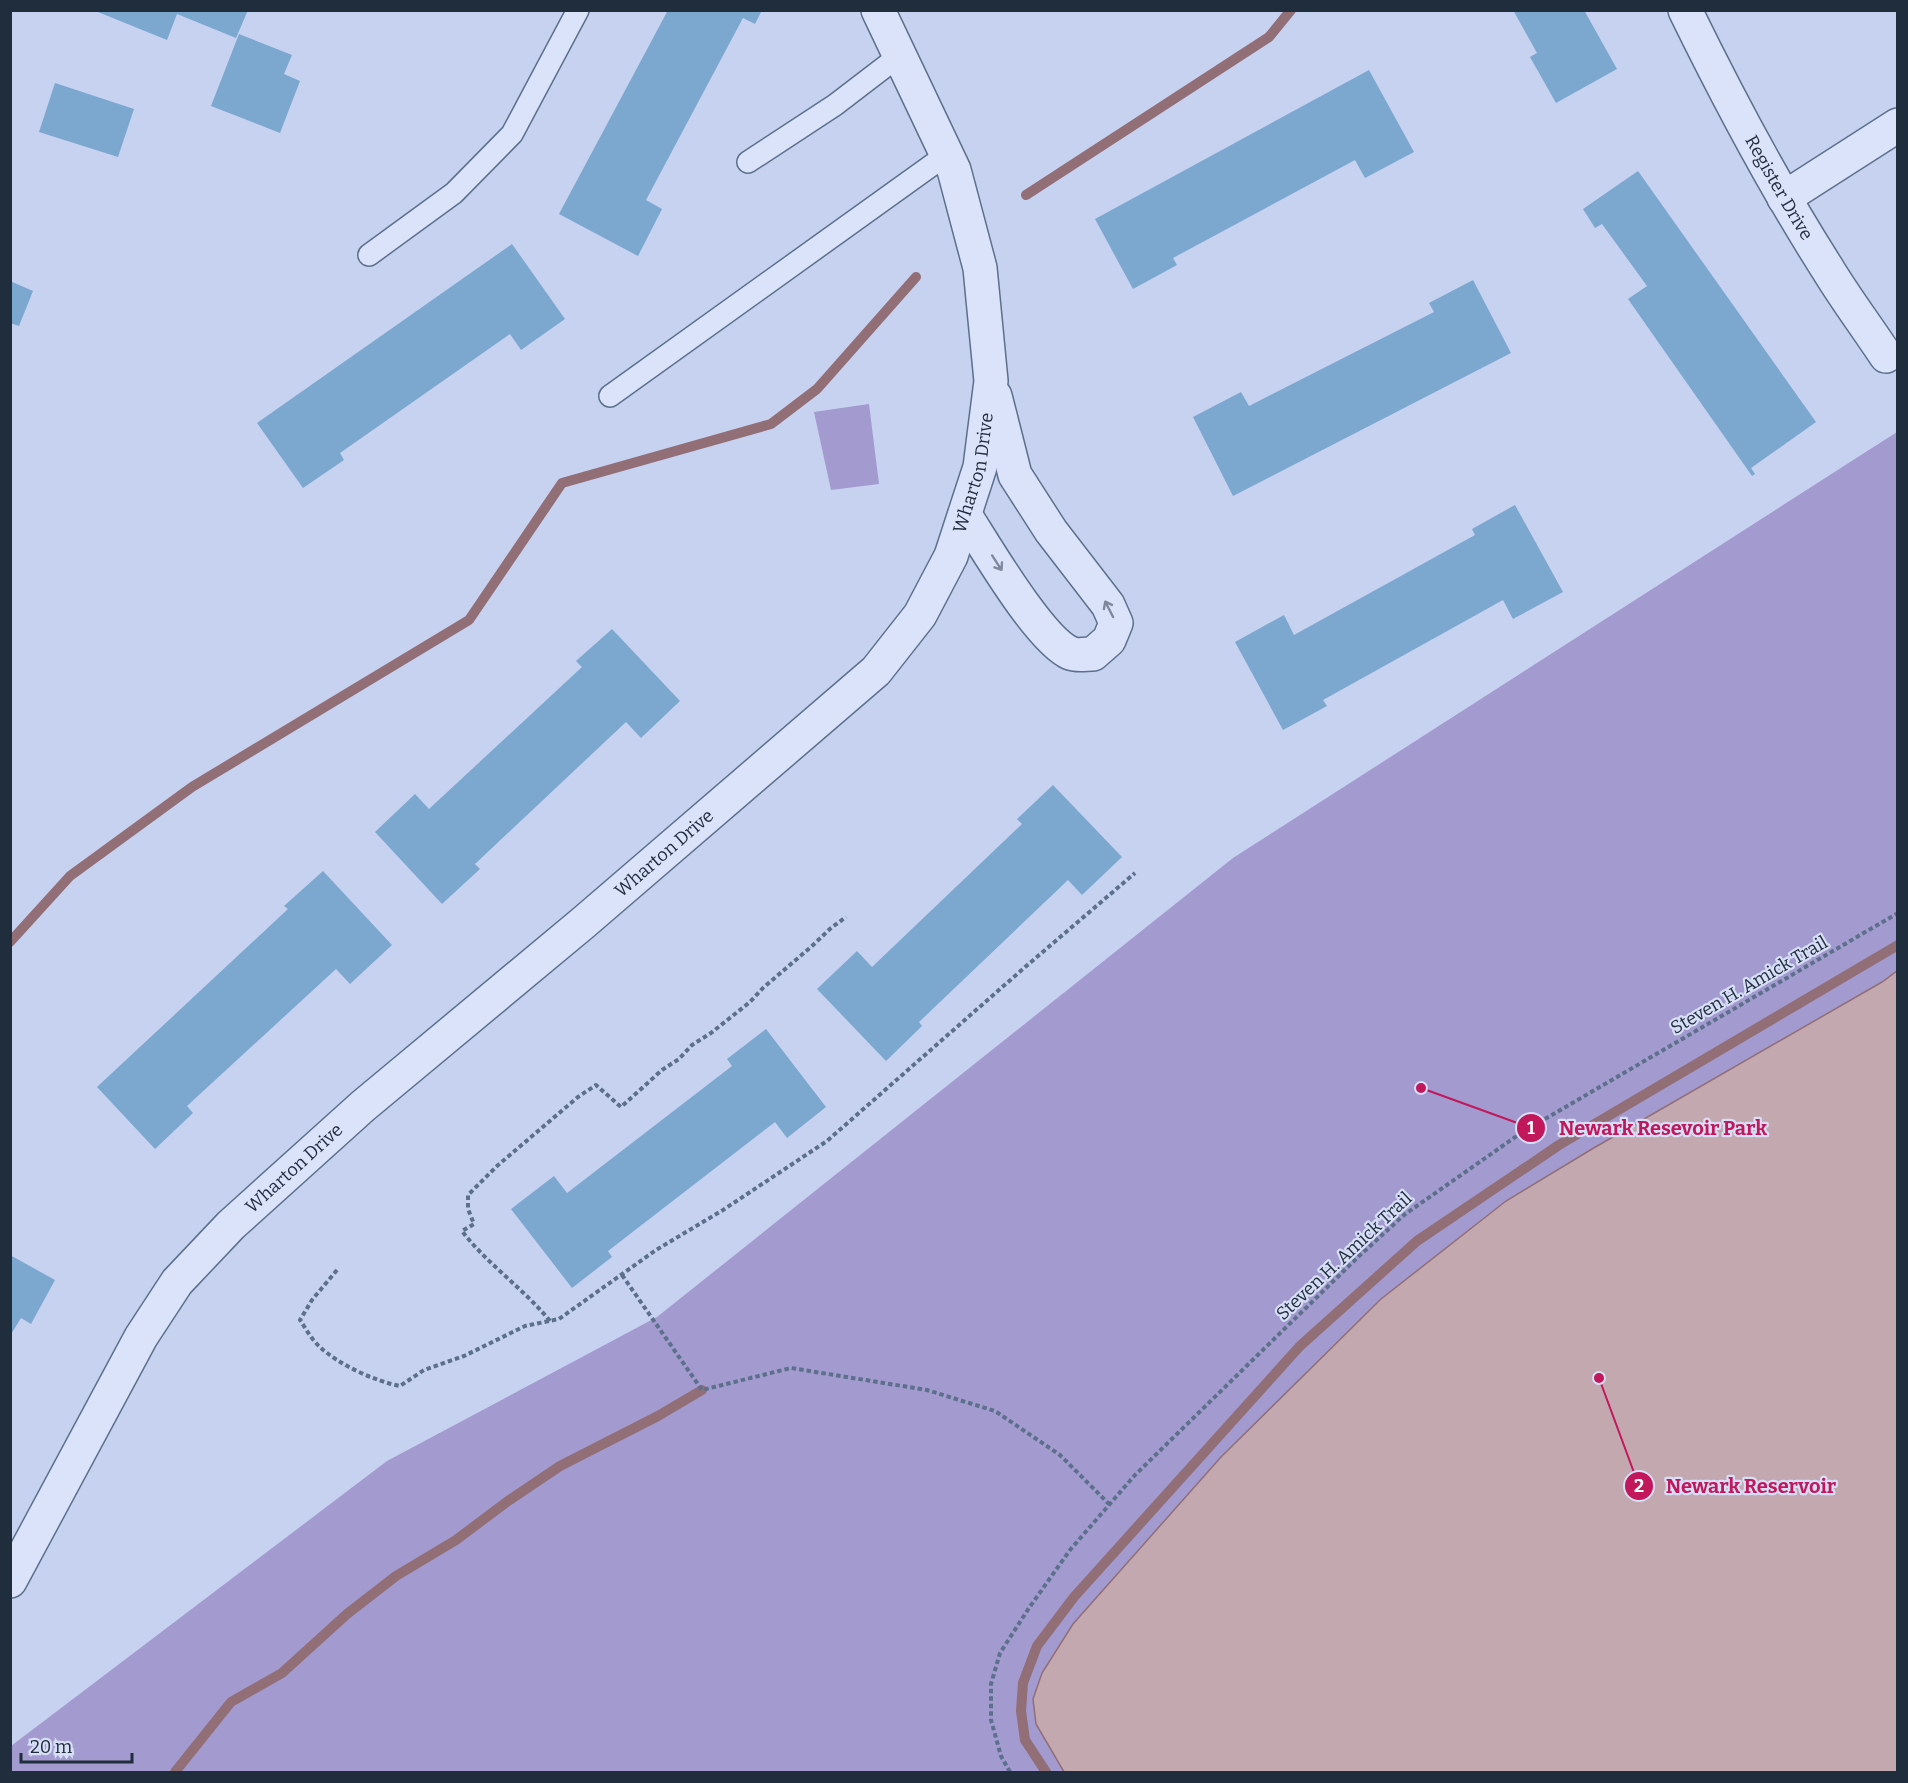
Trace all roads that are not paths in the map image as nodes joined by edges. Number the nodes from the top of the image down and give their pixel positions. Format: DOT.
graph roads {
  1 [pos="578,10"];
  2 [pos="878,10"];
  3 [pos="1685,10"];
  4 [pos="899,56"];
  5 [pos="1898,125"];
  6 [pos="946,155"];
  7 [pos="748,162"];
  8 [pos="1784,198"];
  9 [pos="369,255"];
  10 [pos="1886,356"];
  11 [pos="992,381"];
  12 [pos="610,396"];
  13 [pos="964,514"];
  14 [pos="10,1581"];
  1 -- 9 [label="lane"];
  2 -- 4 [label="street, Wharton Drive"];
  3 -- 8 [label="street, Register Drive"];
  4 -- 6 [label="street, Wharton Drive"];
  4 -- 7 [label="lane"];
  5 -- 8 [label="street"];
  6 -- 11 [label="street, Wharton Drive"];
  6 -- 12 [label="lane"];
  8 -- 10 [label="street, Register Drive"];
  11 -- 13 [label="street, Wharton Drive"];
  13 -- 11 [label="street, one-way"];
  13 -- 14 [label="street, Wharton Drive"];
}
